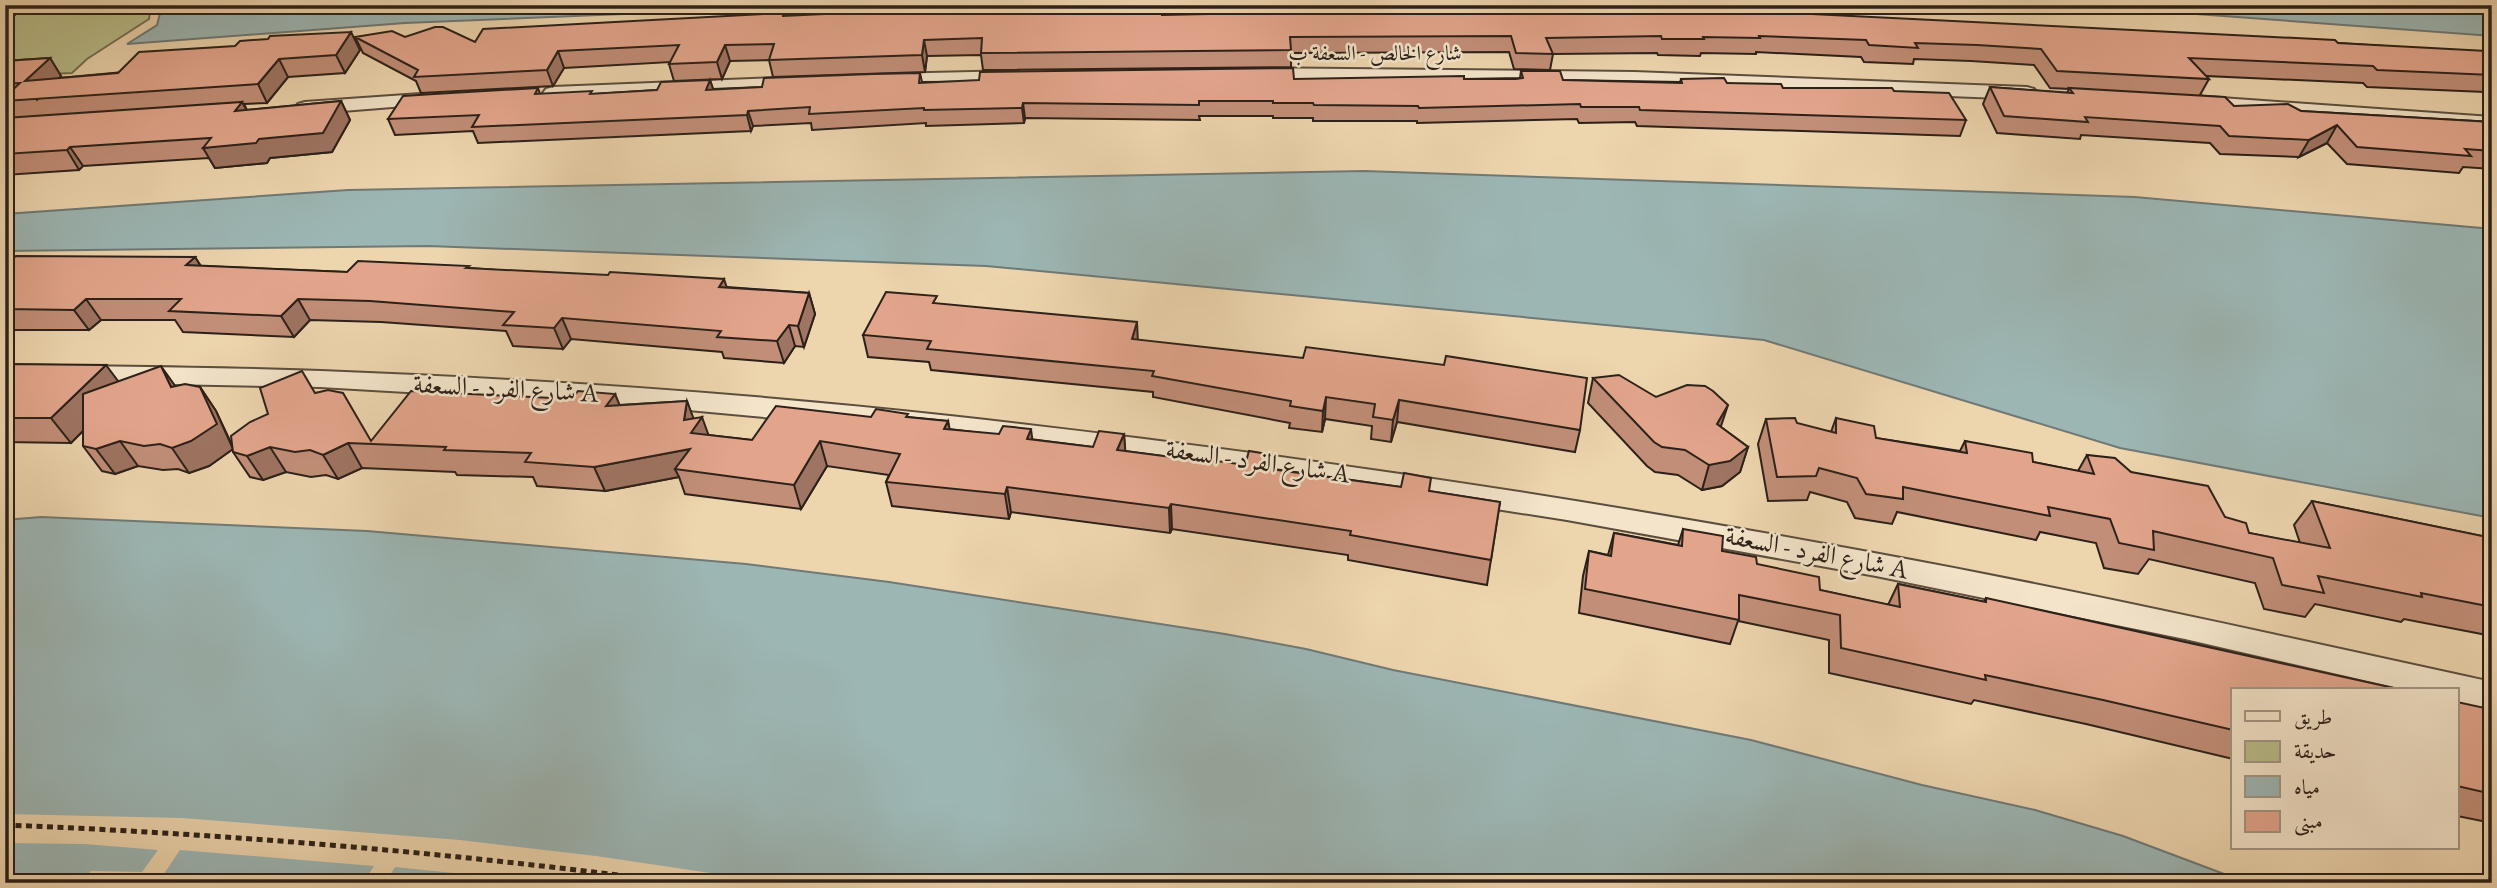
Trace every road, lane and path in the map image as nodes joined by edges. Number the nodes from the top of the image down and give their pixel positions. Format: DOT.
graph roads {
  1 [pos="1230,75"];
  2 [pos="1035,77"];
  3 [pos="864,81"];
  4 [pos="824,82"];
  5 [pos="527,94"];
  6 [pos="2052,94"];
  7 [pos="458,98"];
  8 [pos="2173,101"];
  9 [pos="291,108"];
  10 [pos="2492,123"];
  11 [pos="5,373"];
  12 [pos="2456,688"];
  13 [pos="2458,688"];
  14 [pos="2492,696"];
  15 [pos="5,825"];
  16 [pos="680,883"];
  1 -- 6 [label="street, شارع الخالص - السعفة ب"];
  2 -- 3 [label="street"];
  4 -- 5 [label="street"];
  7 -- 9 [label="street"];
  8 -- 10 [label="street"];
  11 -- 12 [label="street, شارع الفرد - السعفة A"];
  13 -- 14 [label="street, شارع الفرد - السعفة A"];
  15 -- 16 [label="path"];
}
